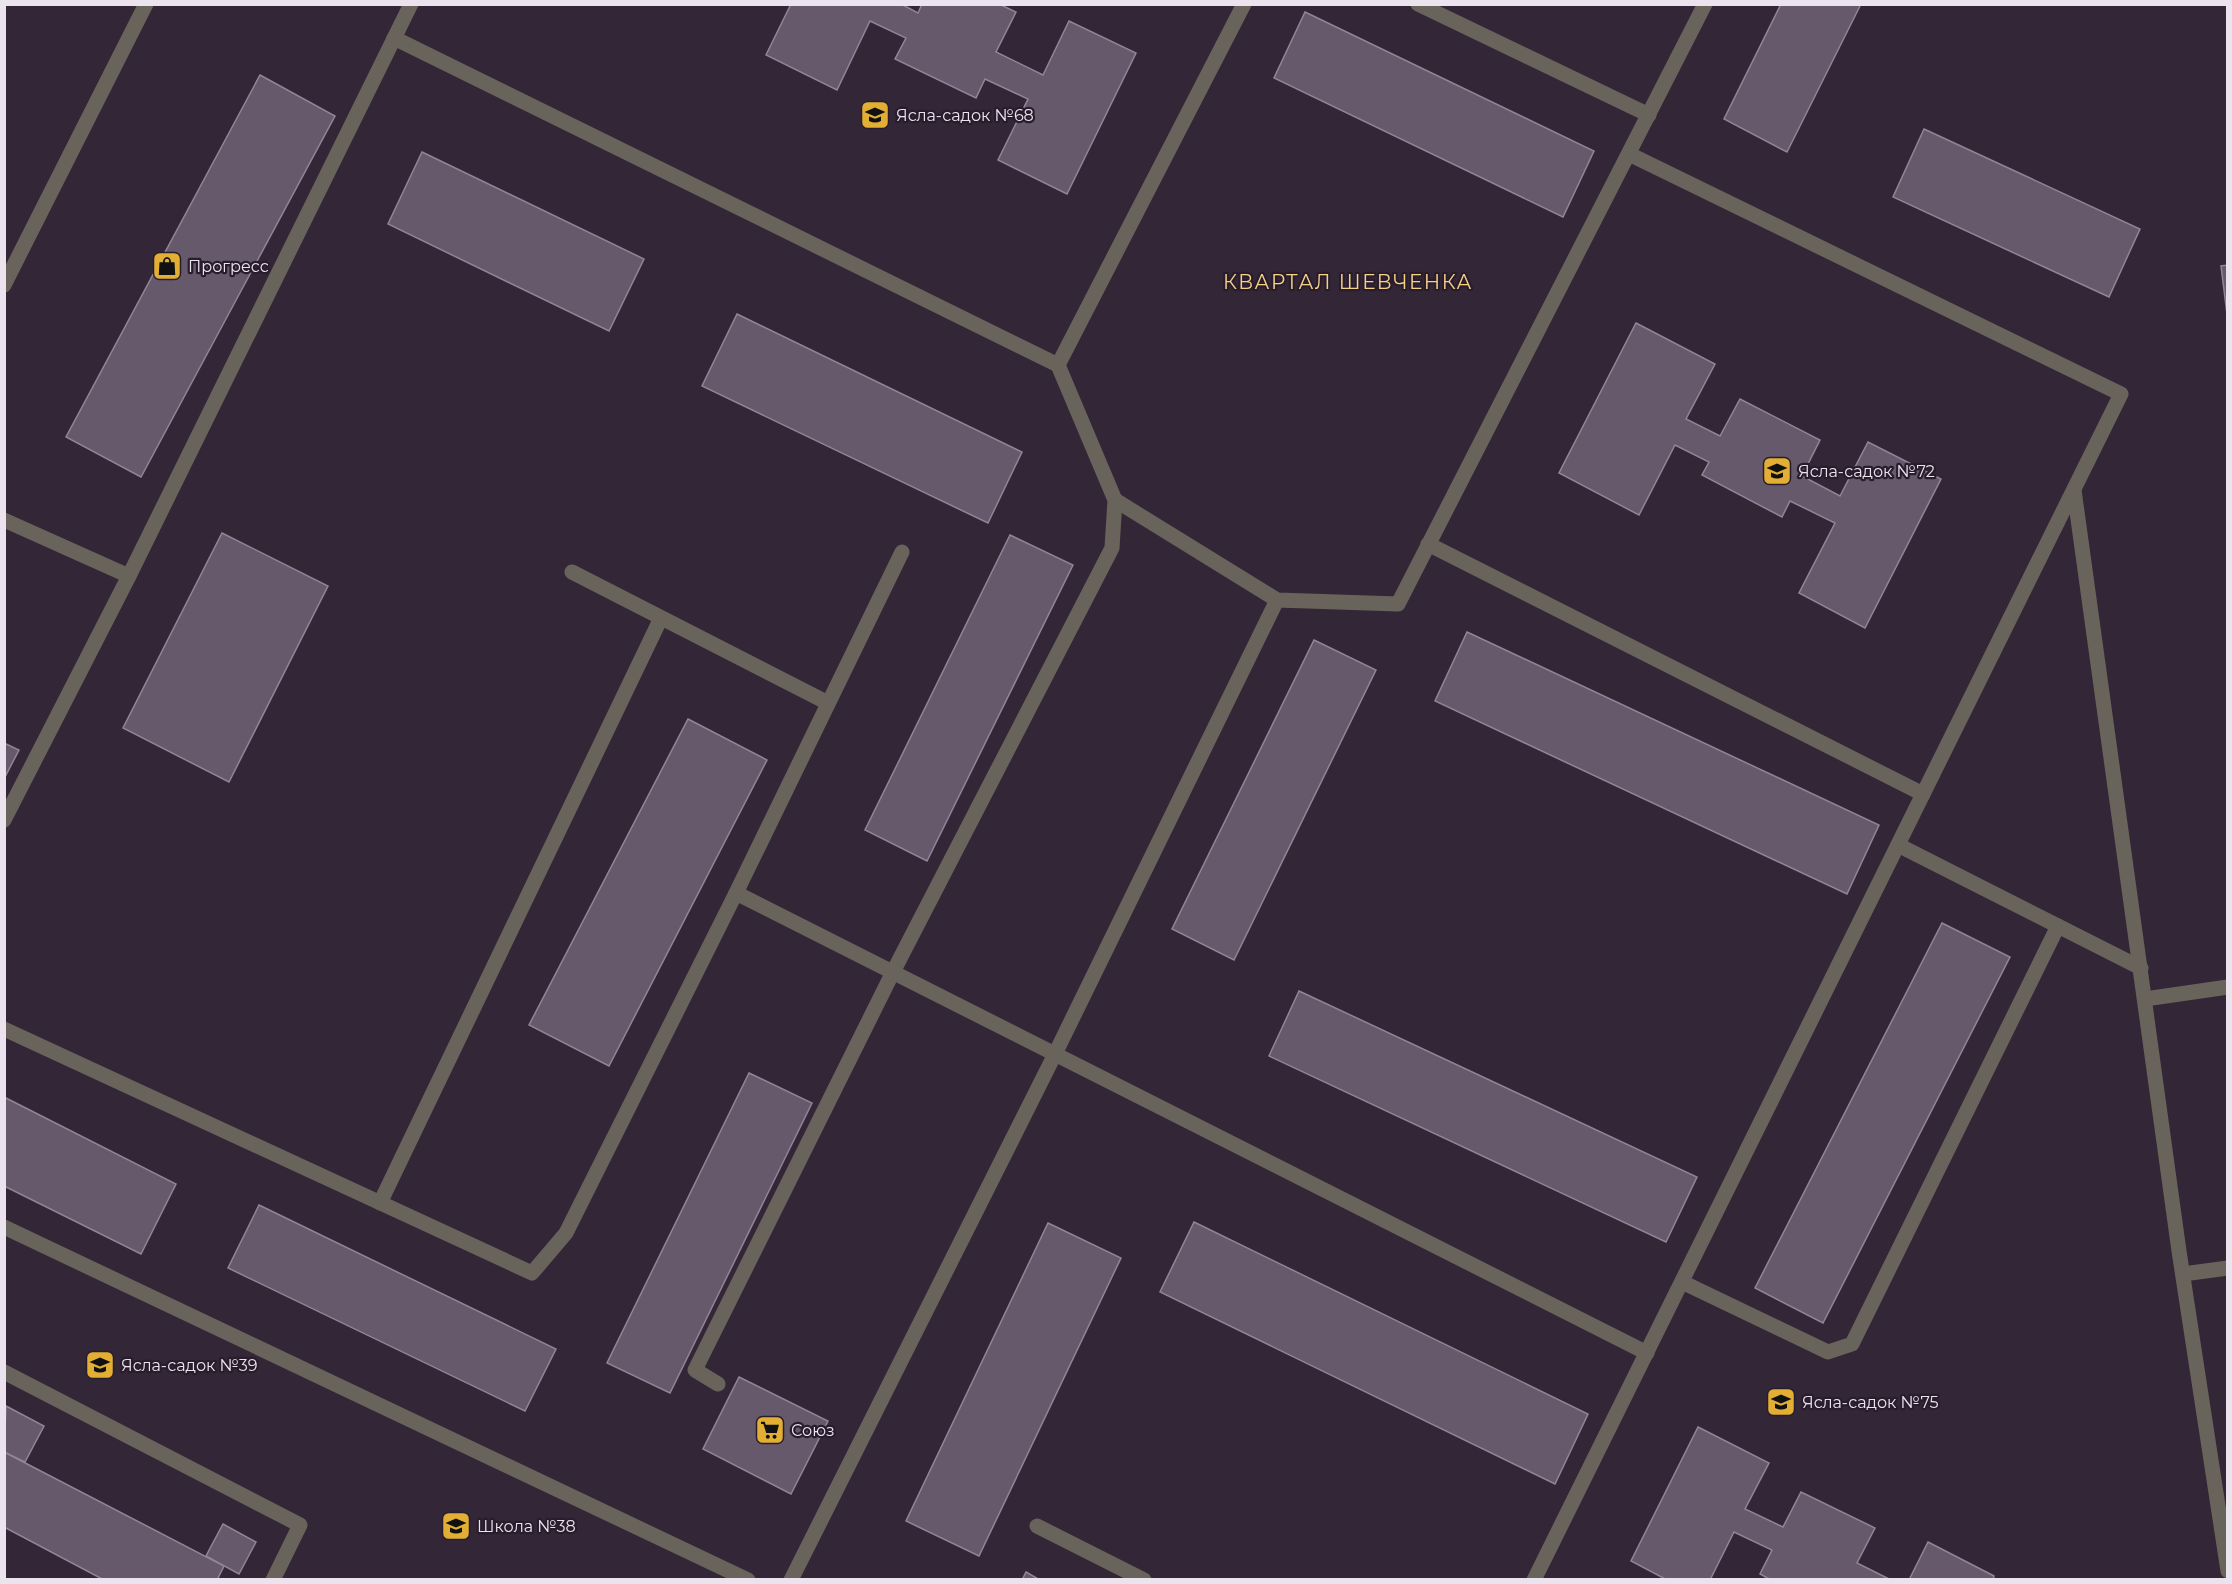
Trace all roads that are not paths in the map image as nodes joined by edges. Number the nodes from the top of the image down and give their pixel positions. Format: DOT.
graph roads {
  1 [pos="146,4"];
  2 [pos="411,4"];
  3 [pos="1244,4"];
  4 [pos="1418,4"];
  5 [pos="1705,4"];
  6 [pos="394,38"];
  7 [pos="1649,115"];
  8 [pos="1629,154"];
  9 [pos="4,285"];
  10 [pos="1058,365"];
  11 [pos="2074,489"];
  12 [pos="1115,500"];
  13 [pos="4,520"];
  14 [pos="1428,544"];
  15 [pos="902,552"];
  16 [pos="572,572"];
  17 [pos="129,576"];
  18 [pos="1277,600"];
  19 [pos="661,618"];
  20 [pos="828,703"];
  21 [pos="1923,794"];
  22 [pos="4,820"];
  23 [pos="1898,845"];
  24 [pos="736,893"];
  25 [pos="2058,926"];
  26 [pos="2141,968"];
  27 [pos="893,972"];
  28 [pos="2228,987"];
  29 [pos="2145,999"];
  30 [pos="4,1029"];
  31 [pos="1055,1054"];
  32 [pos="380,1203"];
  33 [pos="4,1227"];
  34 [pos="2228,1268"];
  35 [pos="2183,1274"];
  36 [pos="1683,1282"];
  37 [pos="1647,1353"];
  38 [pos="4,1372"];
  39 [pos="718,1384"];
  40 [pos="2224,1512"];
  41 [pos="1037,1526"];
  42 [pos="2228,1571"];
  43 [pos="273,1580"];
  44 [pos="748,1580"];
  45 [pos="792,1580"];
  46 [pos="1144,1580"];
  47 [pos="1534,1580"];
  1 -- 9 [label="street"];
  2 -- 6 [label="street"];
  3 -- 10 [label="street"];
  4 -- 7 [label="street"];
  5 -- 7 [label="street"];
  6 -- 10 [label="street"];
  6 -- 17 [label="street"];
  7 -- 8 [label="street"];
  8 -- 11 [label="street"];
  8 -- 14 [label="street"];
  10 -- 12 [label="street"];
  11 -- 21 [label="street"];
  11 -- 26 [label="street"];
  12 -- 18 [label="street"];
  12 -- 27 [label="street"];
  13 -- 17 [label="street"];
  14 -- 18 [label="street"];
  14 -- 21 [label="street"];
  15 -- 20 [label="street"];
  16 -- 19 [label="street"];
  17 -- 22 [label="street"];
  18 -- 31 [label="street"];
  19 -- 20 [label="street"];
  19 -- 32 [label="street"];
  20 -- 24 [label="street"];
  21 -- 23 [label="street"];
  23 -- 25 [label="street"];
  23 -- 36 [label="street"];
  24 -- 27 [label="street"];
  24 -- 32 [label="street"];
  25 -- 26 [label="street"];
  25 -- 36 [label="street"];
  26 -- 29 [label="street"];
  27 -- 31 [label="street"];
  27 -- 39 [label="street"];
  28 -- 29 [label="street"];
  29 -- 35 [label="street"];
  30 -- 32 [label="street"];
  31 -- 37 [label="street"];
  31 -- 45 [label="street"];
  33 -- 44 [label="street"];
  34 -- 35 [label="street"];
  35 -- 40 [label="street"];
  36 -- 37 [label="street"];
  37 -- 47 [label="street"];
  38 -- 43 [label="street"];
  40 -- 42 [label="street"];
  41 -- 46 [label="street"];
}
